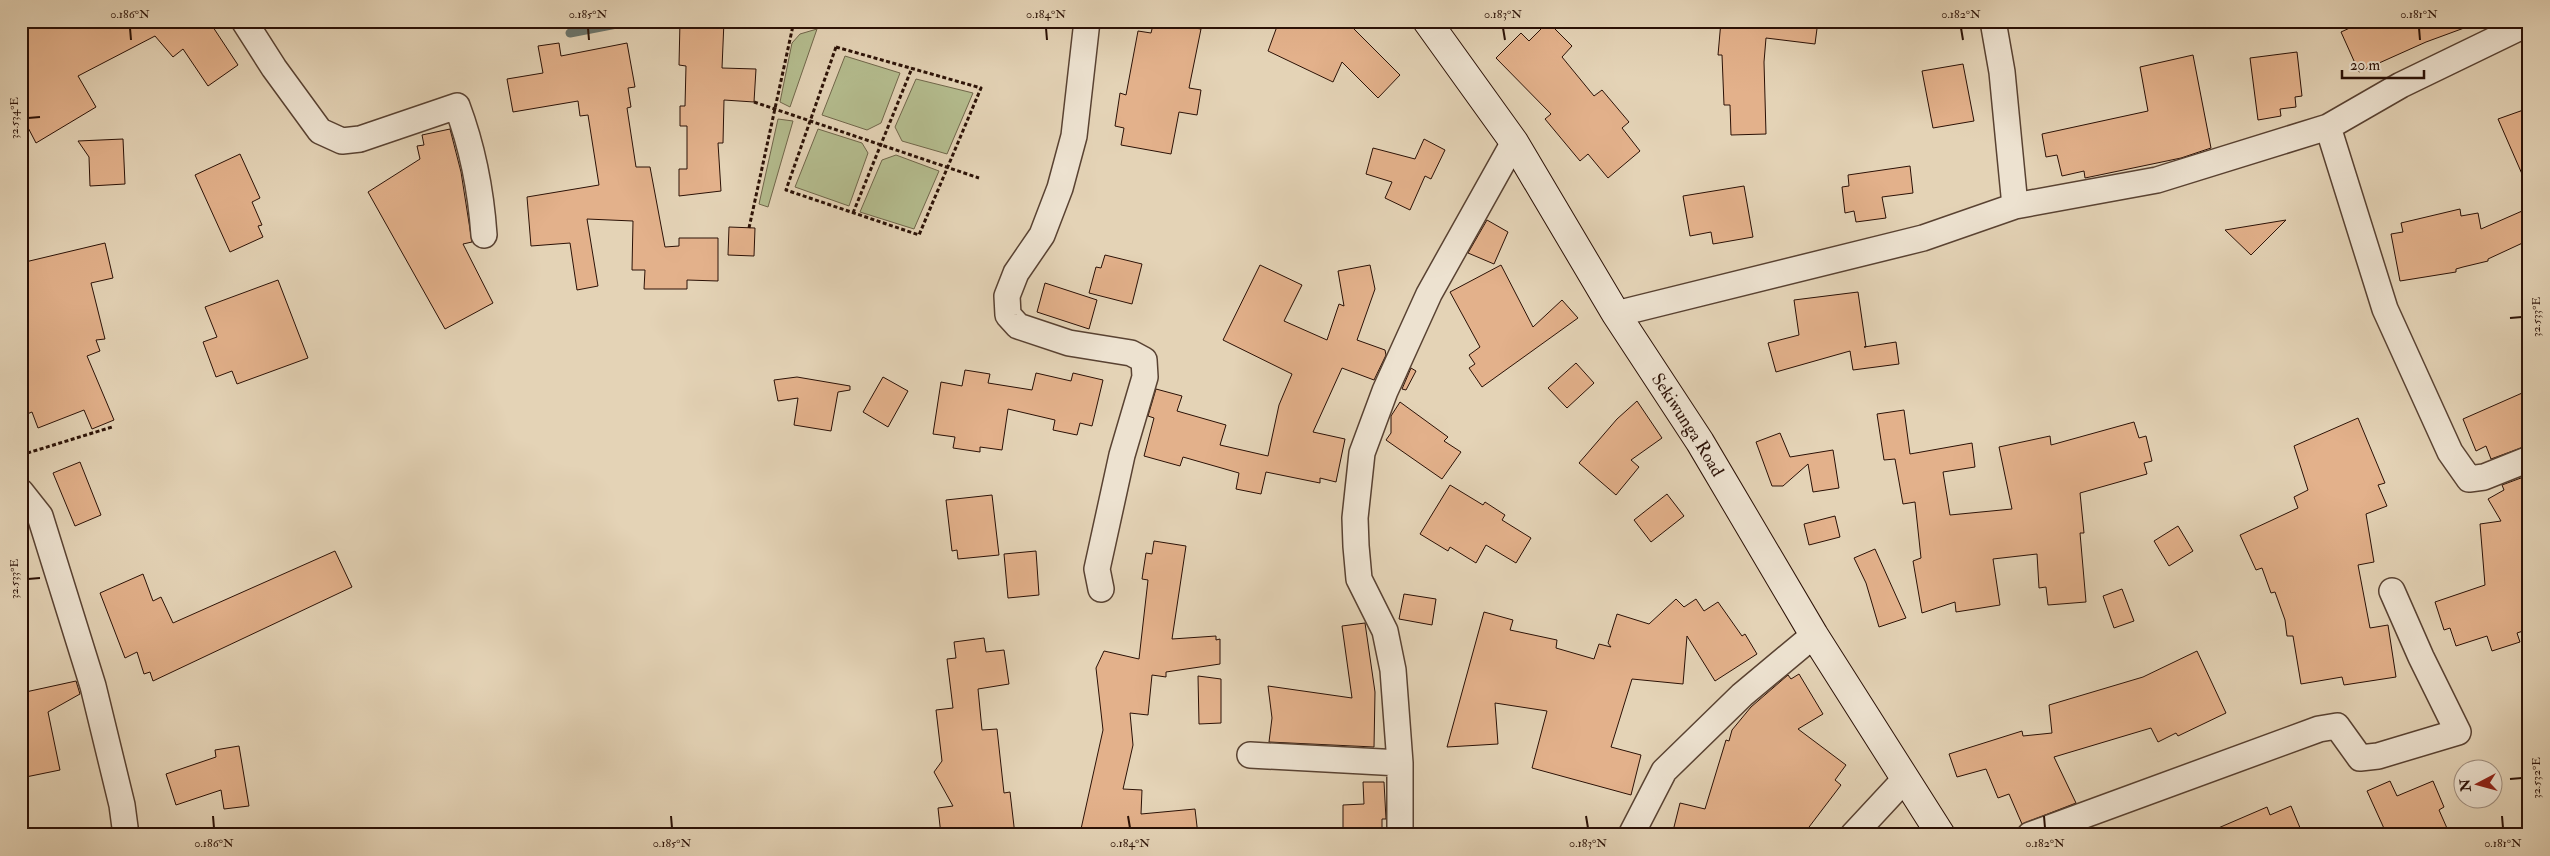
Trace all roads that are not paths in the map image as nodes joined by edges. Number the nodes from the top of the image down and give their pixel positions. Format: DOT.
graph roads {
  1 [pos="244,21"];
  2 [pos="1087,21"];
  3 [pos="1427,21"];
  4 [pos="1993,21"];
  5 [pos="2529,23"];
  6 [pos="2328,127"];
  7 [pos="1514,142"];
  8 [pos="2015,206"];
  9 [pos="484,234"];
  10 [pos="1616,314"];
  11 [pos="2529,459"];
  12 [pos="21,492"];
  13 [pos="1101,589"];
  14 [pos="2392,591"];
  15 [pos="1814,634"];
  16 [pos="1250,755"];
  17 [pos="1400,763"];
  18 [pos="1905,779"];
  19 [pos="126,835"];
  20 [pos="1400,835"];
  21 [pos="1631,835"];
  22 [pos="1853,835"];
  23 [pos="1941,835"];
  24 [pos="2030,835"];
  1 -- 9 [label="street"];
  2 -- 13 [label="street"];
  3 -- 7 [label="main road, Sekiwunga Road"];
  4 -- 8 [label="street"];
  5 -- 6 [label="street"];
  6 -- 8 [label="street"];
  6 -- 11 [label="street"];
  7 -- 10 [label="main road, Sekiwunga Road"];
  7 -- 17 [label="street"];
  8 -- 10 [label="street"];
  10 -- 15 [label="main road, Sekiwunga Road"];
  12 -- 19 [label="street"];
  14 -- 24 [label="street"];
  15 -- 18 [label="main road, Sekiwunga Road"];
  15 -- 21 [label="street"];
  16 -- 17 [label="street"];
  17 -- 20 [label="street"];
  18 -- 22 [label="street"];
  18 -- 23 [label="main road, Sekiwunga Road"];
}
